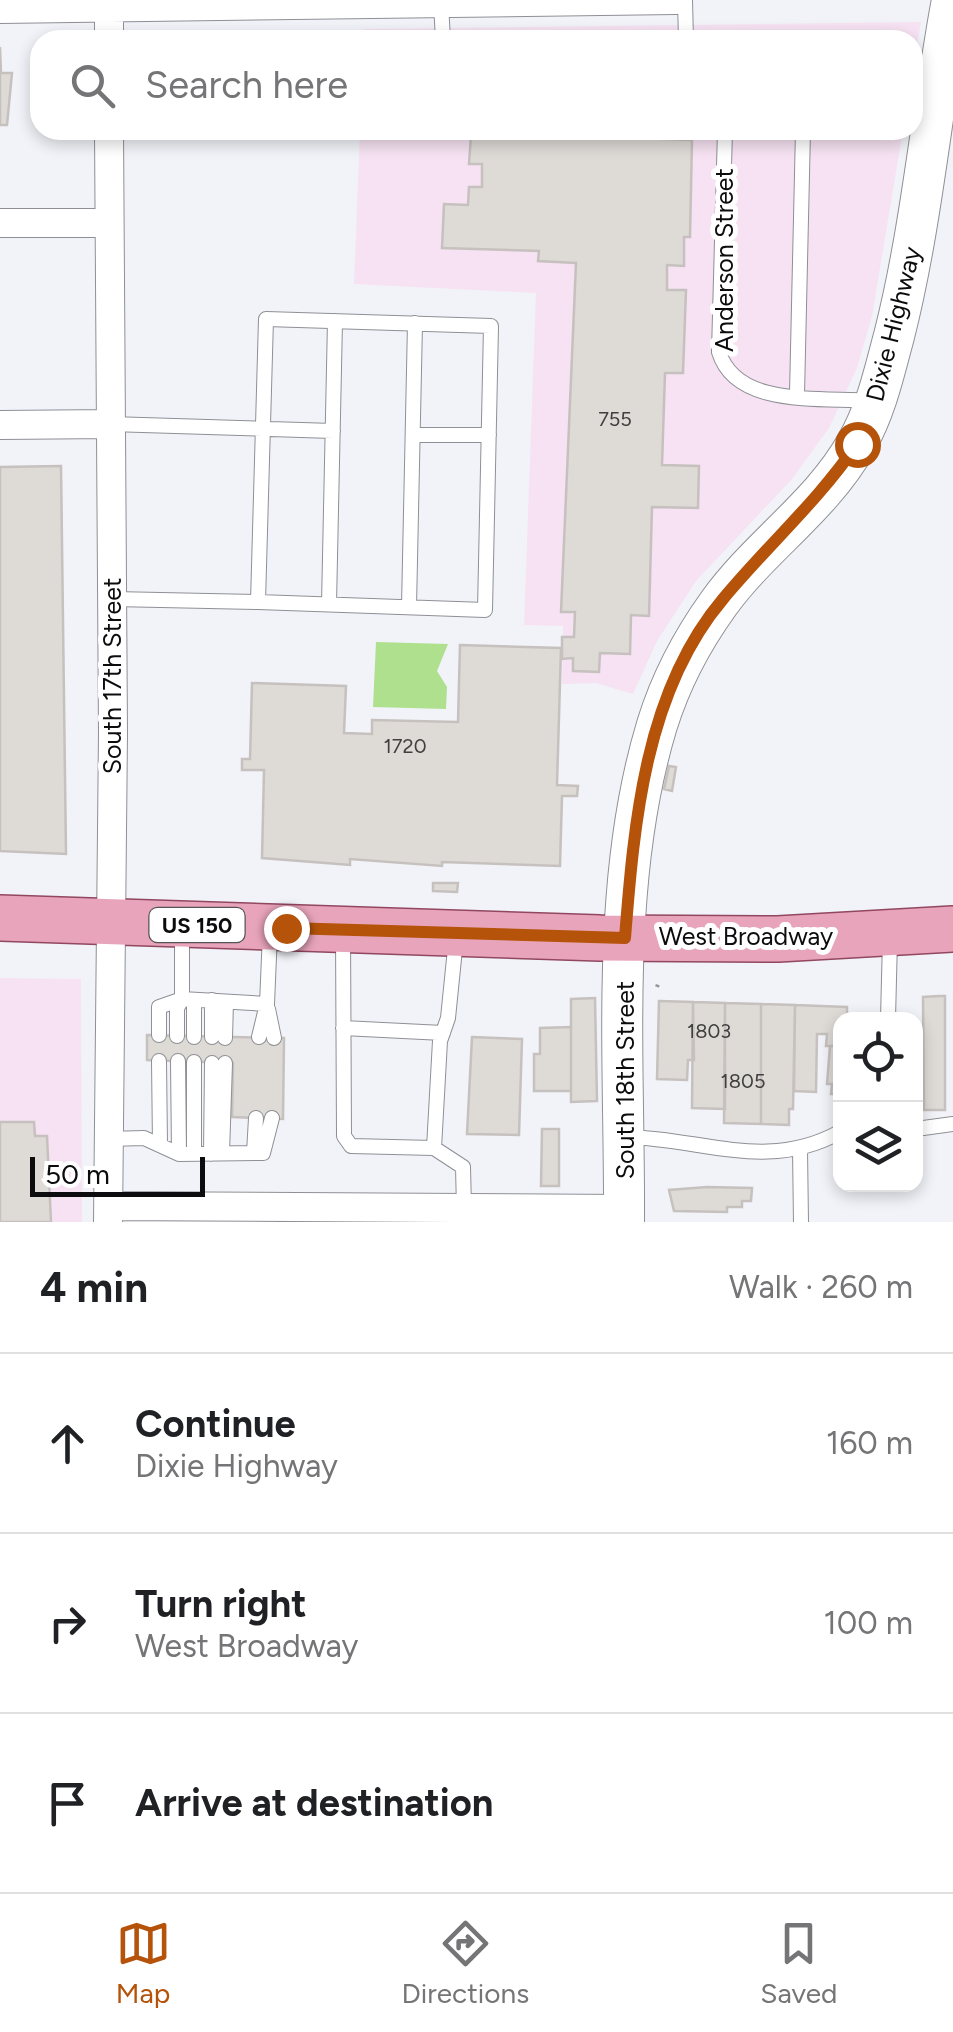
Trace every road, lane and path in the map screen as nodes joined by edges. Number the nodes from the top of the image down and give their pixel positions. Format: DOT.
graph roads {
  1 [pos="676,0"];
  2 [pos="686,0"];
  3 [pos="952,0"];
  4 [pos="352,2"];
  5 [pos="442,3"];
  6 [pos="109,4"];
  7 [pos="0,8"];
  8 [pos="108,30"];
  9 [pos="443,30"];
  10 [pos="686,30"];
  11 [pos="108,140"];
  12 [pos="725,140"];
  13 [pos="804,140"];
  14 [pos="0,223"];
  15 [pos="108,223"];
  16 [pos="335,321"];
  17 [pos="415,324"];
  18 [pos="796,394"];
  19 [pos="877,401"];
  20 [pos="110,424"];
  21 [pos="0,425"];
  22 [pos="263,429"];
  23 [pos="333,431"];
  24 [pos="412,434"];
  25 [pos="489,435"];
  26 [pos="112,600"];
  27 [pos="258,602"];
  28 [pos="330,604"];
  29 [pos="408,608"];
  30 [pos="0,918"];
  31 [pos="108,922"];
  32 [pos="182,924"];
  33 [pos="270,928"];
  34 [pos="953,929"];
  35 [pos="343,930"];
  36 [pos="890,933"];
  37 [pos="456,934"];
  38 [pos="625,938"];
  39 [pos="188,999"];
  40 [pos="219,1001"];
  41 [pos="267,1004"];
  42 [pos="888,1012"];
  43 [pos="343,1028"];
  44 [pos="443,1033"];
  45 [pos="158,1036"];
  46 [pos="177,1036"];
  47 [pos="194,1037"];
  48 [pos="218,1038"];
  49 [pos="266,1038"];
  50 [pos="159,1060"];
  51 [pos="178,1061"];
  52 [pos="194,1062"];
  53 [pos="219,1063"];
  54 [pos="256,1118"];
  55 [pos="272,1118"];
  56 [pos="953,1124"];
  57 [pos="923,1128"];
  58 [pos="833,1135"];
  59 [pos="624,1137"];
  60 [pos="108,1139"];
  61 [pos="160,1145"];
  62 [pos="434,1148"];
  63 [pos="800,1150"];
  64 [pos="258,1153"];
  65 [pos="186,1154"];
  66 [pos="217,1154"];
  67 [pos="464,1208"];
  68 [pos="108,1214"];
  69 [pos="624,1216"];
  70 [pos="801,1222"];
  1 -- 5 [label="street"];
  2 -- 10 [label="lane"];
  3 -- 19 [label="street, Dixie Highway"];
  4 -- 5 [label="street"];
  4 -- 6 [label="street"];
  5 -- 9 [label="lane"];
  6 -- 7 [label="street"];
  6 -- 8 [label="street"];
  11 -- 15 [label="street, South 17th Street"];
  12 -- 18 [label="lane, Anderson Street"];
  13 -- 18 [label="lane"];
  14 -- 15 [label="street"];
  15 -- 20 [label="street, South 17th Street"];
  16 -- 17 [label="lane"];
  16 -- 22 [label="lane"];
  16 -- 23 [label="lane"];
  17 -- 24 [label="lane"];
  17 -- 25 [label="lane"];
  18 -- 19 [label="lane, Anderson Street"];
  19 -- 38 [label="street, Dixie Highway"];
  20 -- 21 [label="street"];
  20 -- 22 [label="lane"];
  20 -- 26 [label="street, South 17th Street"];
  22 -- 23 [label="lane"];
  22 -- 27 [label="lane"];
  23 -- 28 [label="lane"];
  24 -- 25 [label="lane"];
  24 -- 29 [label="lane"];
  25 -- 29 [label="lane"];
  26 -- 27 [label="lane"];
  26 -- 31 [label="street, South 17th Street"];
  27 -- 28 [label="lane"];
  28 -- 29 [label="lane"];
  30 -- 31 [label="main road, West Broadway / US 150"];
  31 -- 32 [label="main road, West Broadway / US 150"];
  31 -- 60 [label="street, South 17th Street"];
  32 -- 33 [label="main road, West Broadway / US 150"];
  32 -- 39 [label="lane"];
  33 -- 35 [label="main road, West Broadway / US 150"];
  33 -- 41 [label="lane"];
  34 -- 36 [label="main road, West Broadway / US 150"];
  35 -- 37 [label="main road, West Broadway / US 150"];
  35 -- 43 [label="lane"];
  36 -- 38 [label="main road, West Broadway / US 150"];
  36 -- 42 [label="lane"];
  37 -- 38 [label="main road, West Broadway / US 150"];
  37 -- 44 [label="lane"];
  38 -- 59 [label="street, South 18th Street"];
  39 -- 40 [label="lane"];
  39 -- 45 [label="lane"];
  39 -- 46 [label="lane"];
  39 -- 47 [label="lane"];
  40 -- 41 [label="lane"];
  40 -- 48 [label="lane"];
  41 -- 49 [label="lane"];
  43 -- 44 [label="lane"];
  43 -- 62 [label="lane"];
  44 -- 62 [label="lane"];
  50 -- 61 [label="lane"];
  51 -- 65 [label="lane"];
  52 -- 65 [label="lane"];
  53 -- 66 [label="lane"];
  54 -- 64 [label="lane"];
  55 -- 64 [label="lane"];
  56 -- 57 [label="lane"];
  58 -- 63 [label="lane"];
  59 -- 63 [label="lane"];
  59 -- 69 [label="street, South 18th Street"];
  60 -- 61 [label="lane"];
  60 -- 68 [label="street, South 17th Street"];
  61 -- 65 [label="lane"];
  62 -- 67 [label="lane"];
  63 -- 70 [label="lane"];
  64 -- 66 [label="lane"];
  65 -- 66 [label="lane"];
  67 -- 68 [label="street"];
  67 -- 69 [label="street"];
}
